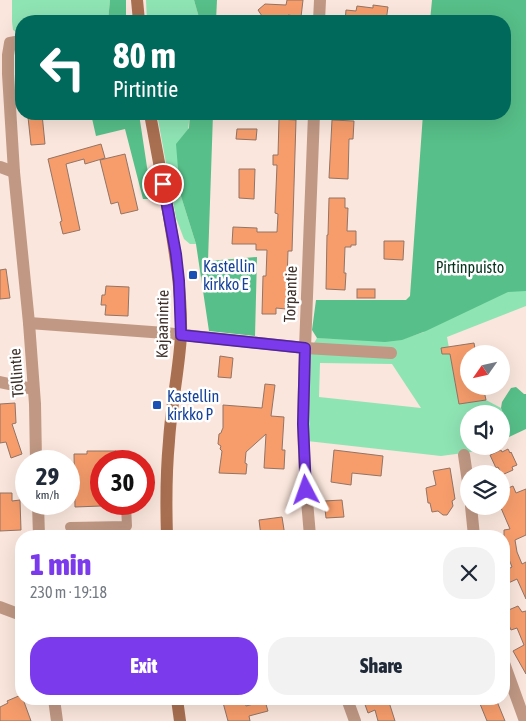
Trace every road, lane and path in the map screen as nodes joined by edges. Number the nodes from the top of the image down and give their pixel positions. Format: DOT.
graph roads {
  1 [pos="138,0"];
  2 [pos="320,0"];
  3 [pos="139,15"];
  4 [pos="319,15"];
  5 [pos="15,44"];
  6 [pos="151,120"];
  7 [pos="314,120"];
  8 [pos="0,167"];
  9 [pos="14,172"];
  10 [pos="29,324"];
  11 [pos="181,335"];
  12 [pos="305,348"];
  13 [pos="391,353"];
  14 [pos="0,382"];
  15 [pos="33,389"];
  16 [pos="36,450"];
  17 [pos="464,455"];
  18 [pos="465,465"];
  19 [pos="38,515"];
  20 [pos="126,515"];
  21 [pos="472,515"];
  22 [pos="70,527"];
  23 [pos="39,530"];
  24 [pos="167,530"];
  25 [pos="309,530"];
  26 [pos="473,530"];
  27 [pos="0,607"];
  28 [pos="15,613"];
  29 [pos="510,680"];
  30 [pos="55,705"];
  31 [pos="178,705"];
  32 [pos="349,705"];
  33 [pos="58,721"];
  34 [pos="180,721"];
  35 [pos="355,721"];
  36 [pos="525,721"];
  1 -- 3 [label="main road"];
  2 -- 4 [label="street"];
  5 -- 9 [label="street, Töllintie"];
  6 -- 11 [label="main road, Kajaanintie"];
  7 -- 12 [label="street, Torpantie"];
  8 -- 9 [label="street"];
  9 -- 10 [label="street, Töllintie"];
  10 -- 11 [label="street"];
  10 -- 15 [label="street, Töllintie"];
  11 -- 12 [label="street"];
  11 -- 24 [label="main road, Kajaanintie"];
  12 -- 13 [label="street"];
  12 -- 25 [label="street, Torpantie"];
  14 -- 15 [label="street"];
  15 -- 16 [label="street, Töllintie"];
  17 -- 18 [label="street"];
  19 -- 23 [label="street"];
  20 -- 22 [label="street"];
  21 -- 26 [label="street"];
  27 -- 28 [label="street"];
  29 -- 36 [label="street"];
  30 -- 33 [label="street"];
  31 -- 34 [label="main road"];
  32 -- 35 [label="street"];
}
